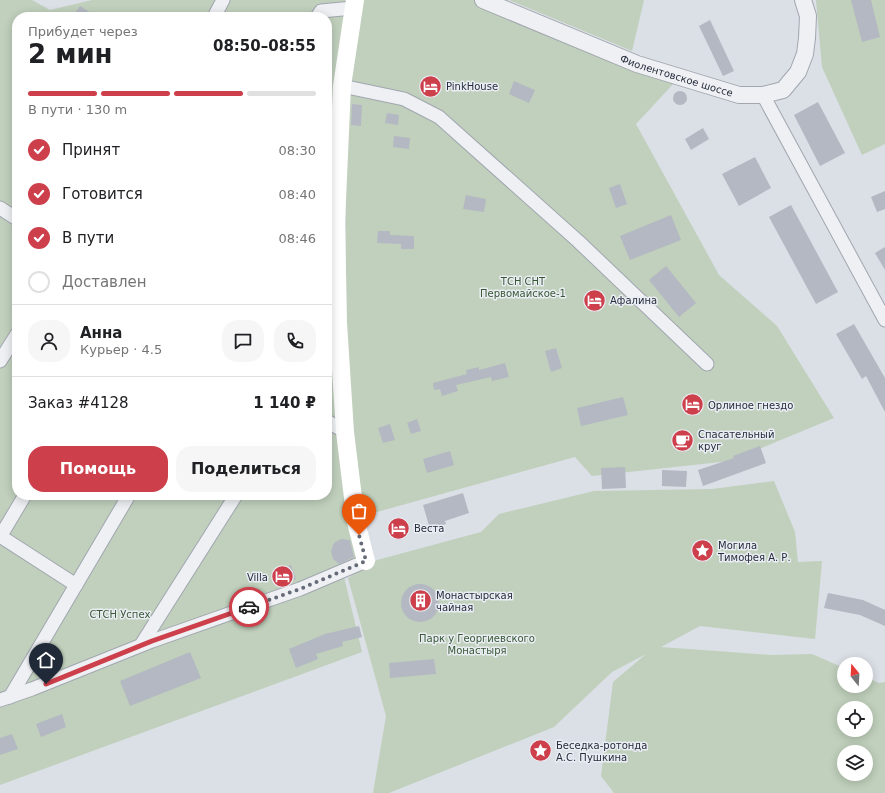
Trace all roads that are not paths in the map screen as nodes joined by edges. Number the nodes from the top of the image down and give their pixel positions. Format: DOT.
graph roads {
  1 [pos="223,0"];
  2 [pos="483,0"];
  3 [pos="804,0"];
  4 [pos="354,4"];
  5 [pos="217,12"];
  6 [pos="320,12"];
  7 [pos="342,86"];
  8 [pos="763,95"];
  9 [pos="333,175"];
  10 [pos="0,208"];
  11 [pos="12,216"];
  12 [pos="885,320"];
  13 [pos="338,323"];
  14 [pos="332,334"];
  15 [pos="12,342"];
  16 [pos="0,361"];
  17 [pos="707,364"];
  18 [pos="332,424"];
  19 [pos="345,432"];
  20 [pos="22,500"];
  21 [pos="126,500"];
  22 [pos="233,500"];
  23 [pos="0,536"];
  24 [pos="366,561"];
  25 [pos="76,584"];
  26 [pos="141,645"];
  27 [pos="5,698"];
  1 -- 5 [label="street"];
  2 -- 8 [label="street, Фиолентовское шоссе"];
  3 -- 8 [label="street, Фиолентовское шоссе"];
  4 -- 6 [label="street"];
  4 -- 7 [label="main road"];
  7 -- 9 [label="main road"];
  7 -- 17 [label="street"];
  8 -- 12 [label="street"];
  9 -- 13 [label="main road"];
  10 -- 11 [label="street"];
  13 -- 14 [label="street"];
  13 -- 19 [label="main road"];
  15 -- 16 [label="street"];
  18 -- 19 [label="street"];
  19 -- 24 [label="main road"];
  20 -- 23 [label="street"];
  21 -- 25 [label="street"];
  22 -- 26 [label="street"];
  23 -- 25 [label="street"];
  24 -- 26 [label="street"];
  25 -- 27 [label="street"];
  26 -- 27 [label="street"];
}
